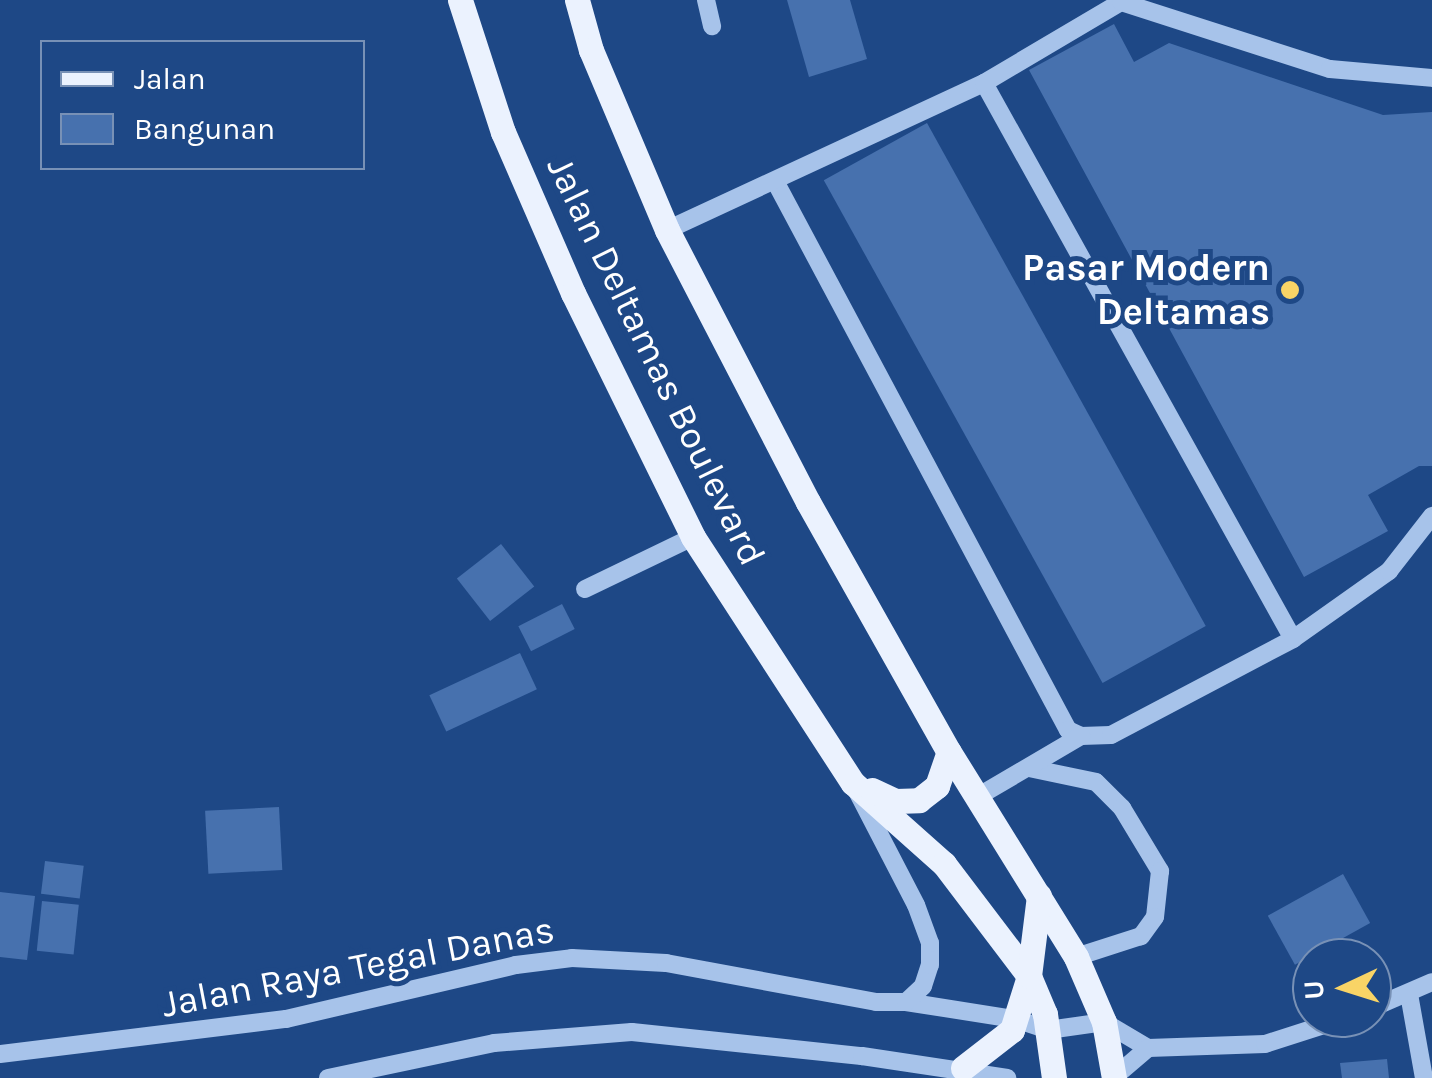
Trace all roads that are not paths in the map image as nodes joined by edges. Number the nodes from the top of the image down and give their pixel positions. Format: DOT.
graph roads {
  1 [pos="460,0"];
  2 [pos="577,0"];
  3 [pos="706,0"];
  4 [pos="712,26"];
  5 [pos="1432,78"];
  6 [pos="984,83"];
  7 [pos="775,181"];
  8 [pos="667,230"];
  9 [pos="1432,516"];
  10 [pos="693,537"];
  11 [pos="586,589"];
  12 [pos="1293,639"];
  13 [pos="1081,736"];
  14 [pos="950,752"];
  15 [pos="1029,768"];
  16 [pos="853,783"];
  17 [pos="977,797"];
  18 [pos="1038,896"];
  19 [pos="1076,957"];
  20 [pos="1029,976"];
  21 [pos="1432,982"];
  22 [pos="1409,994"];
  23 [pos="1392,1000"];
  24 [pos="906,1002"];
  25 [pos="1015,1019"];
  26 [pos="1046,1022"];
  27 [pos="1104,1022"];
  28 [pos="1292,1035"];
  29 [pos="1148,1048"];
  30 [pos="0,1054"];
  31 [pos="964,1068"];
  32 [pos="328,1078"];
  33 [pos="1008,1078"];
  34 [pos="1054,1078"];
  35 [pos="1114,1078"];
  36 [pos="1424,1078"];
  1 -- 10 [label="main road, Jalan Deltamas Boulevard"];
  2 -- 8 [label="main road, Jalan Deltamas Boulevard"];
  3 -- 4 [label="street"];
  5 -- 6 [label="street"];
  6 -- 7 [label="street"];
  6 -- 12 [label="street"];
  7 -- 8 [label="street"];
  7 -- 13 [label="street"];
  8 -- 14 [label="main road, Jalan Deltamas Boulevard"];
  9 -- 12 [label="street"];
  10 -- 11 [label="street"];
  10 -- 16 [label="main road, Jalan Deltamas Boulevard"];
  12 -- 13 [label="street"];
  13 -- 15 [label="street"];
  14 -- 16 [label="main road"];
  14 -- 17 [label="main road, Jalan Deltamas Boulevard"];
  15 -- 17 [label="street"];
  15 -- 19 [label="street"];
  16 -- 20 [label="main road, Jalan Deltamas Boulevard"];
  16 -- 24 [label="street"];
  17 -- 18 [label="main road, Jalan Deltamas Boulevard"];
  18 -- 19 [label="main road, Jalan Deltamas Boulevard"];
  18 -- 20 [label="main road"];
  19 -- 27 [label="main road, Jalan Deltamas Boulevard"];
  20 -- 25 [label="main road"];
  20 -- 26 [label="main road, Jalan Deltamas Boulevard"];
  21 -- 22 [label="street"];
  22 -- 23 [label="street"];
  22 -- 36 [label="street"];
  24 -- 25 [label="street, Jalan Raya Tegal Danas"];
  24 -- 30 [label="street, Jalan Raya Tegal Danas"];
  25 -- 26 [label="street, Jalan Raya Tegal Danas"];
  25 -- 31 [label="main road"];
  26 -- 27 [label="street, Jalan Raya Tegal Danas"];
  26 -- 34 [label="main road, Jalan Deltamas Boulevard"];
  27 -- 29 [label="street"];
  27 -- 35 [label="main road, Jalan Deltamas Boulevard"];
  28 -- 29 [label="street"];
  29 -- 35 [label="street"];
  31 -- 32 [label="street"];
  31 -- 33 [label="street"];
}
